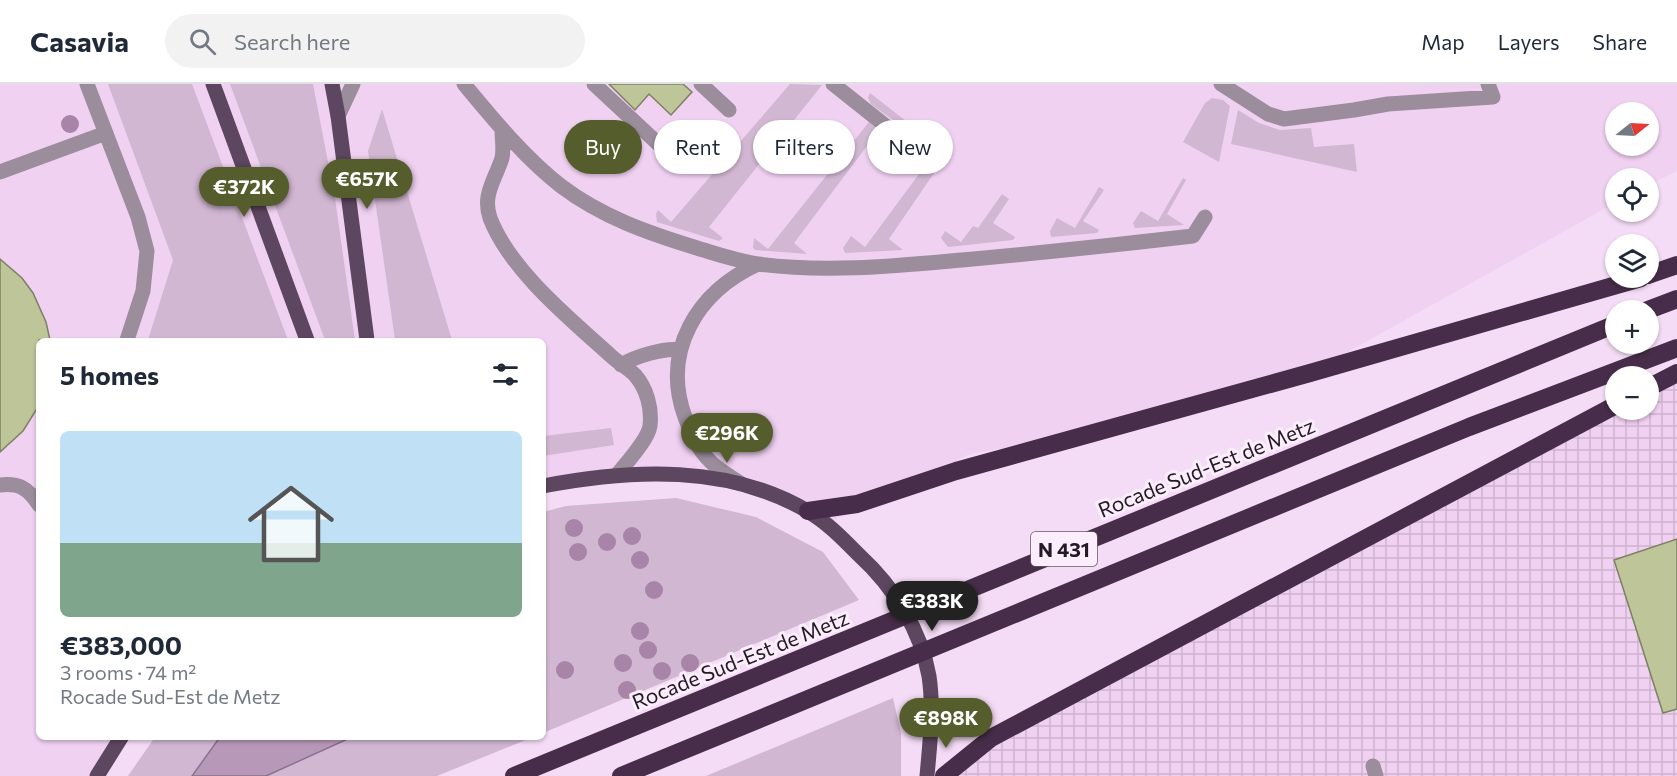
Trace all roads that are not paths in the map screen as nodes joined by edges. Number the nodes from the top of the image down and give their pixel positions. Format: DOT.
graph roads {
  1 [pos="87,84"];
  2 [pos="213,84"];
  3 [pos="332,84"];
  4 [pos="353,84"];
  5 [pos="464,84"];
  6 [pos="594,84"];
  7 [pos="701,84"];
  8 [pos="832,84"];
  9 [pos="1221,84"];
  10 [pos="1488,84"];
  11 [pos="729,110"];
  12 [pos="338,116"];
  13 [pos="878,120"];
  14 [pos="502,130"];
  15 [pos="106,133"];
  16 [pos="654,140"];
  17 [pos="0,172"];
  18 [pos="1205,218"];
  19 [pos="758,264"];
  20 [pos="1677,265"];
  21 [pos="1659,271"];
  22 [pos="1606,288"];
  23 [pos="1677,299"];
  24 [pos="1659,306"];
  25 [pos="1605,329"];
  26 [pos="128,338"];
  27 [pos="306,338"];
  28 [pos="367,338"];
  29 [pos="1677,348"];
  30 [pos="680,350"];
  31 [pos="621,365"];
  32 [pos="1677,373"];
  33 [pos="1659,382"];
  34 [pos="1605,411"];
  35 [pos="617,475"];
  36 [pos="740,483"];
  37 [pos="0,485"];
  38 [pos="546,485"];
  39 [pos="36,500"];
  40 [pos="808,511"];
  41 [pos="120,740"];
  42 [pos="97,776"];
  43 [pos="514,776"];
  44 [pos="621,776"];
  45 [pos="927,776"];
  46 [pos="944,776"];
  1 -- 15 [label="lane"];
  2 -- 27 [label="main road"];
  3 -- 12 [label="main road"];
  4 -- 12 [label="lane"];
  5 -- 14 [label="lane"];
  6 -- 16 [label="lane"];
  7 -- 11 [label="lane"];
  8 -- 13 [label="lane"];
  9 -- 10 [label="lane"];
  12 -- 28 [label="main road"];
  14 -- 19 [label="lane"];
  14 -- 31 [label="lane"];
  15 -- 17 [label="lane"];
  15 -- 26 [label="lane"];
  18 -- 19 [label="lane"];
  19 -- 30 [label="lane"];
  20 -- 21 [label="highway"];
  22 -- 40 [label="highway"];
  23 -- 24 [label="highway"];
  25 -- 43 [label="highway, Rocade Sud-Est de Metz / N 431"];
  29 -- 44 [label="highway, N 431"];
  30 -- 31 [label="lane"];
  30 -- 36 [label="lane"];
  31 -- 35 [label="lane"];
  32 -- 33 [label="highway"];
  34 -- 46 [label="highway"];
  35 -- 36 [label="main road"];
  35 -- 38 [label="main road"];
  36 -- 40 [label="main road"];
  37 -- 39 [label="lane"];
  40 -- 45 [label="main road"];
  41 -- 42 [label="main road"];
}
